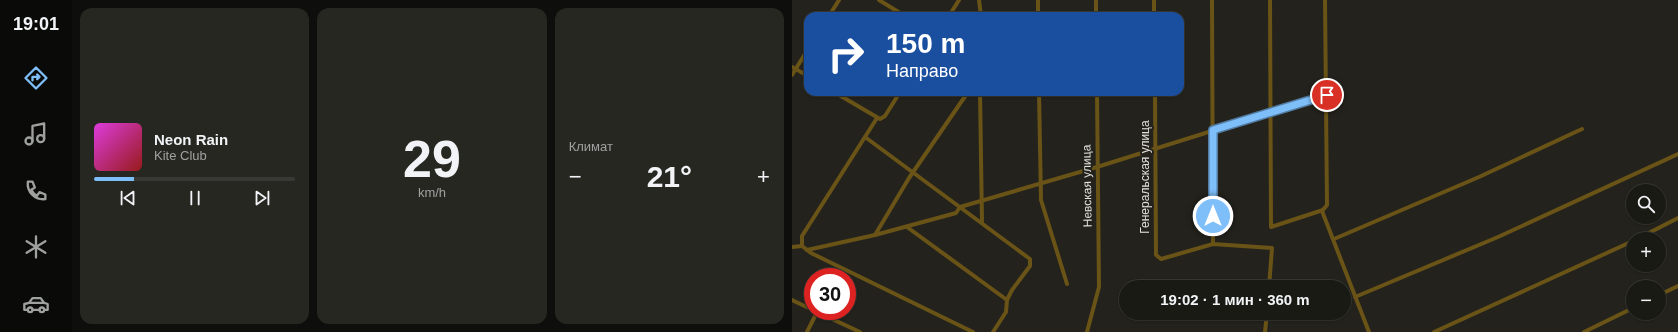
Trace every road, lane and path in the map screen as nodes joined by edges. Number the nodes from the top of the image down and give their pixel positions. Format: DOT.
graph roads {
  1 [pos="839,0"];
  2 [pos="879,0"];
  3 [pos="959,0"];
  4 [pos="979,0"];
  5 [pos="1038,0"];
  6 [pos="1096,0"];
  7 [pos="1154,0"];
  8 [pos="1212,0"];
  9 [pos="1270,0"];
  10 [pos="1325,0"];
  11 [pos="832,12"];
  12 [pos="898,12"];
  13 [pos="952,12"];
  14 [pos="980,12"];
  15 [pos="1038,12"];
  16 [pos="1096,12"];
  17 [pos="1154,12"];
  18 [pos="804,54"];
  19 [pos="794,68"];
  20 [pos="804,74"];
  21 [pos="792,75"];
  22 [pos="1327,95"];
  23 [pos="841,96"];
  24 [pos="898,96"];
  25 [pos="965,96"];
  26 [pos="980,96"];
  27 [pos="1039,96"];
  28 [pos="1097,96"];
  29 [pos="1155,96"];
  30 [pos="1270,113"];
  31 [pos="877,118"];
  32 [pos="1582,129"];
  33 [pos="1213,130"];
  34 [pos="865,137"];
  35 [pos="1155,148"];
  36 [pos="1678,154"];
  37 [pos="1097,167"];
  38 [pos="914,173"];
  39 [pos="1040,184"];
  40 [pos="981,202"];
  41 [pos="960,207"];
  42 [pos="1322,211"];
  43 [pos="1678,218"];
  44 [pos="982,222"];
  45 [pos="907,227"];
  46 [pos="1651,232"];
  47 [pos="875,235"];
  48 [pos="1334,239"];
  49 [pos="1213,244"];
  50 [pos="1626,244"];
  51 [pos="802,246"];
  52 [pos="792,247"];
  53 [pos="807,250"];
  54 [pos="1270,280"];
  55 [pos="1066,284"];
  56 [pos="1678,286"];
  57 [pos="1666,292"];
  58 [pos="1356,297"];
  59 [pos="792,300"];
  60 [pos="1007,300"];
  61 [pos="804,306"];
  62 [pos="1626,311"];
  63 [pos="812,320"];
  64 [pos="834,320"];
  65 [pos="1266,320"];
  66 [pos="807,332"];
  67 [pos="860,332"];
  68 [pos="973,332"];
  69 [pos="993,332"];
  70 [pos="1087,332"];
  71 [pos="1265,332"];
  72 [pos="1369,332"];
  73 [pos="1434,332"];
  74 [pos="1584,332"];
  1 -- 11 [label="street"];
  2 -- 12 [label="street"];
  3 -- 13 [label="street"];
  4 -- 14 [label="street"];
  5 -- 15 [label="street"];
  6 -- 16 [label="street"];
  7 -- 17 [label="street"];
  8 -- 33 [label="street"];
  9 -- 30 [label="street"];
  10 -- 22 [label="street"];
  18 -- 19 [label="street"];
  19 -- 20 [label="street"];
  19 -- 21 [label="street"];
  22 -- 30 [label="street"];
  22 -- 42 [label="street"];
  23 -- 31 [label="street"];
  24 -- 31 [label="street"];
  25 -- 38 [label="street"];
  26 -- 40 [label="street"];
  27 -- 39 [label="street"];
  28 -- 37 [label="street, Невская улица"];
  29 -- 35 [label="street, Генеральская улица"];
  30 -- 33 [label="street"];
  30 -- 42 [label="street"];
  31 -- 34 [label="street"];
  32 -- 48 [label="street"];
  33 -- 35 [label="street"];
  33 -- 49 [label="street"];
  34 -- 38 [label="street"];
  34 -- 51 [label="street"];
  35 -- 37 [label="street"];
  35 -- 49 [label="street, Генеральская улица"];
  36 -- 58 [label="street"];
  37 -- 39 [label="street"];
  37 -- 70 [label="street, Невская улица"];
  38 -- 41 [label="street"];
  38 -- 47 [label="street"];
  39 -- 40 [label="street"];
  39 -- 55 [label="street"];
  40 -- 41 [label="street"];
  40 -- 44 [label="street"];
  41 -- 44 [label="street"];
  41 -- 45 [label="street"];
  42 -- 48 [label="street"];
  43 -- 46 [label="street"];
  44 -- 60 [label="street"];
  45 -- 47 [label="street"];
  45 -- 60 [label="street"];
  47 -- 53 [label="street"];
  48 -- 58 [label="street"];
  49 -- 54 [label="street"];
  50 -- 73 [label="street"];
  51 -- 52 [label="street"];
  51 -- 53 [label="street"];
  53 -- 68 [label="street"];
  56 -- 57 [label="street"];
  58 -- 72 [label="street"];
  59 -- 61 [label="street"];
  60 -- 69 [label="street"];
  62 -- 74 [label="street"];
  63 -- 66 [label="street"];
  64 -- 67 [label="street"];
  65 -- 71 [label="street"];
}
